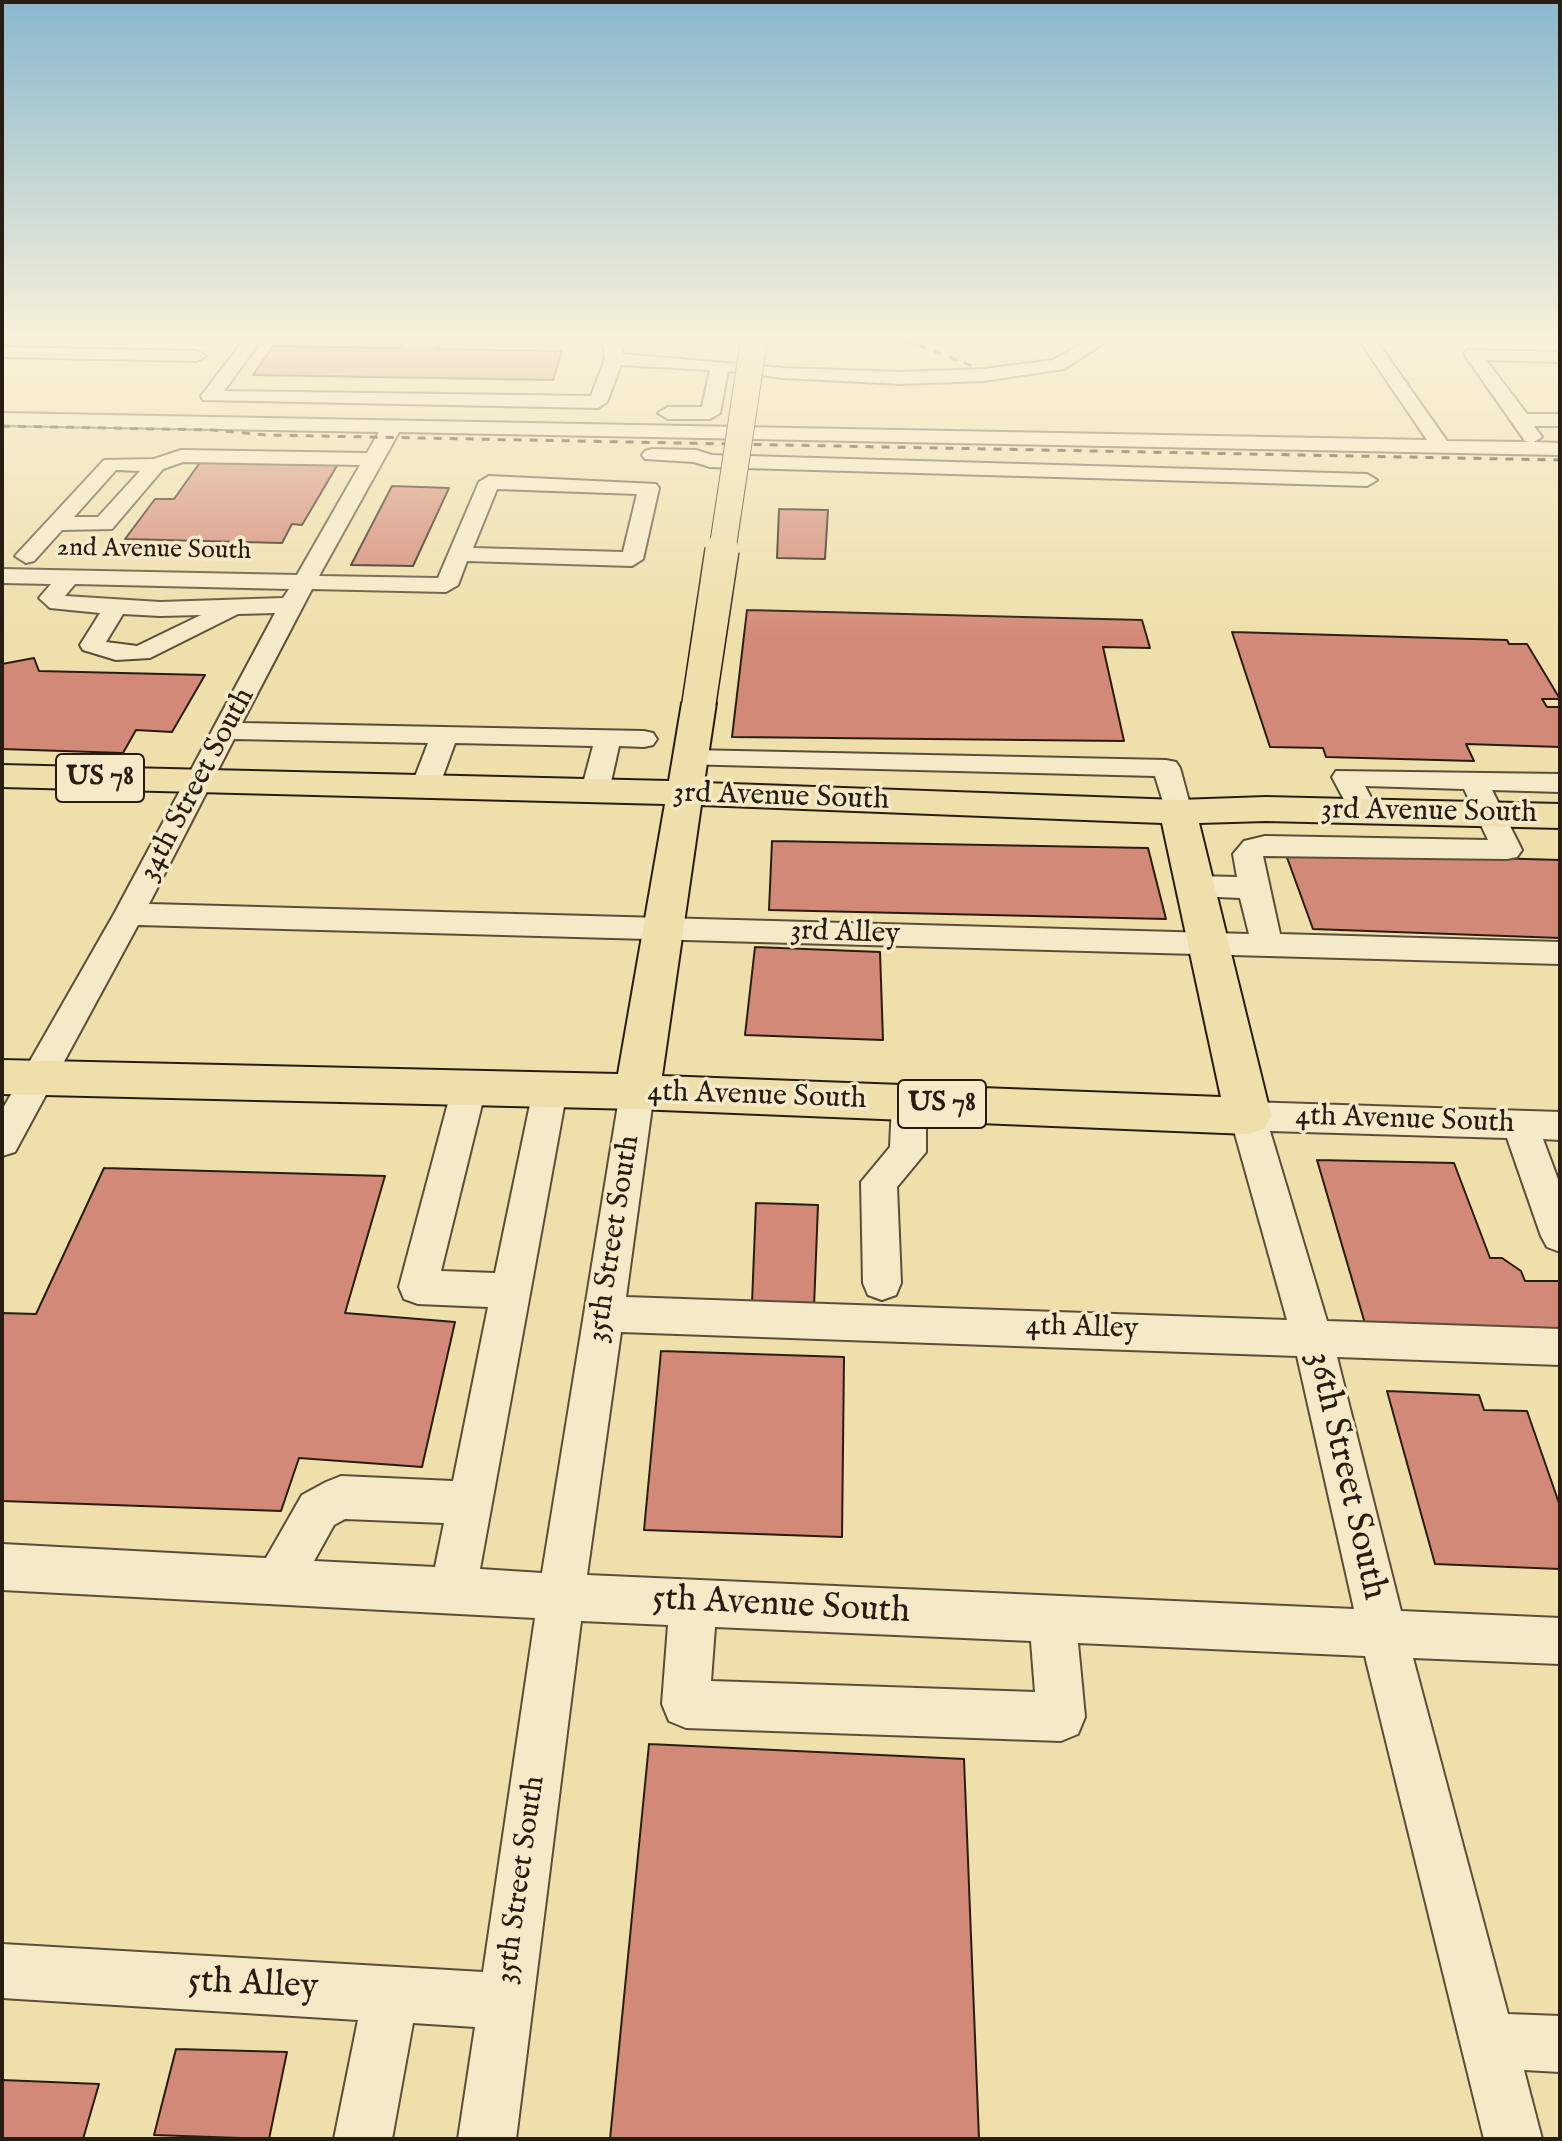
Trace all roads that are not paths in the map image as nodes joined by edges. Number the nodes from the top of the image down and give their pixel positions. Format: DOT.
graph roads {
  1 [pos="384,440"];
  2 [pos="735,440"];
  3 [pos="739,440"];
  4 [pos="1084,440"];
  5 [pos="1436,440"];
  6 [pos="1441,447"];
  7 [pos="411,449"];
  8 [pos="1550,449"];
  9 [pos="376,454"];
  10 [pos="633,455"];
  11 [pos="732,462"];
  12 [pos="156,465"];
  13 [pos="1367,480"];
  14 [pos="56,523"];
  15 [pos="459,554"];
  16 [pos="26,556"];
  17 [pos="4,576"];
  18 [pos="68,578"];
  19 [pos="239,580"];
  20 [pos="306,580"];
  21 [pos="291,605"];
  22 [pos="115,607"];
  23 [pos="235,607"];
  24 [pos="410,708"];
  25 [pos="224,731"];
  26 [pos="400,735"];
  27 [pos="444,736"];
  28 [pos="608,739"];
  29 [pos="644,739"];
  30 [pos="824,762"];
  31 [pos="991,765"];
  32 [pos="2,776"];
  33 [pos="687,776"];
  34 [pos="197,781"];
  35 [pos="1474,781"];
  36 [pos="1560,783"];
  37 [pos="425,787"];
  38 [pos="595,791"];
  39 [pos="821,800"];
  40 [pos="985,806"];
  41 [pos="1178,812"];
  42 [pos="1372,812"];
  43 [pos="1491,815"];
  44 [pos="1560,816"];
  45 [pos="1395,848"];
  46 [pos="1196,886"];
  47 [pos="1253,888"];
  48 [pos="129,914"];
  49 [pos="662,929"];
  50 [pos="1210,944"];
  51 [pos="1267,945"];
  52 [pos="1560,953"];
  53 [pos="19,1077"];
  54 [pos="469,1088"];
  55 [pos="550,1090"];
  56 [pos="637,1092"];
  57 [pos="909,1103"];
  58 [pos="1248,1116"];
  59 [pos="1520,1125"];
  60 [pos="1560,1126"];
  61 [pos="2,1142"];
  62 [pos="1549,1178"];
  63 [pos="1560,1236"];
  64 [pos="882,1283"];
  65 [pos="511,1291"];
  66 [pos="604,1314"];
  67 [pos="1312,1336"];
  68 [pos="1560,1347"];
  69 [pos="471,1503"];
  70 [pos="2,1567"];
  71 [pos="278,1582"];
  72 [pos="453,1591"];
  73 [pos="561,1597"];
  74 [pos="693,1603"];
  75 [pos="1052,1619"];
  76 [pos="1383,1634"];
  77 [pos="1560,1641"];
  78 [pos="2,1971"];
  79 [pos="391,1994"];
  80 [pos="505,2001"];
  81 [pos="1489,2041"];
  82 [pos="1560,2044"];
  83 [pos="363,2139"];
  84 [pos="487,2139"];
  85 [pos="1513,2139"];
  1 -- 9 [label="street, 34th Street South"];
  2 -- 11 [label="street"];
  3 -- 33 [label="main road, 35th Street South, bridge"];
  4 -- 6 [label="street"];
  5 -- 6 [label="street"];
  6 -- 8 [label="street"];
  7 -- 9 [label="street"];
  9 -- 12 [label="street"];
  9 -- 20 [label="street, 34th Street South"];
  10 -- 11 [label="street"];
  11 -- 13 [label="street"];
  12 -- 14 [label="street"];
  12 -- 14 [label="street"];
  14 -- 16 [label="street"];
  15 -- 15 [label="street"];
  15 -- 20 [label="street, 2nd Avenue South"];
  16 -- 17 [label="street"];
  16 -- 19 [label="street"];
  17 -- 18 [label="street, 2nd Avenue South"];
  18 -- 19 [label="street, 2nd Avenue South"];
  18 -- 22 [label="street"];
  19 -- 20 [label="street, 2nd Avenue South"];
  20 -- 21 [label="street, 34th Street South"];
  21 -- 23 [label="street"];
  21 -- 25 [label="street, 34th Street South"];
  22 -- 23 [label="street"];
  22 -- 23 [label="street"];
  24 -- 26 [label="street"];
  25 -- 26 [label="street"];
  25 -- 34 [label="street, 34th Street South"];
  26 -- 27 [label="street"];
  27 -- 28 [label="street"];
  27 -- 37 [label="street"];
  28 -- 29 [label="street"];
  28 -- 38 [label="street"];
  30 -- 31 [label="street"];
  30 -- 33 [label="street"];
  30 -- 39 [label="street"];
  31 -- 40 [label="street"];
  31 -- 41 [label="street"];
  32 -- 34 [label="main road, 3rd Avenue South / US 78"];
  33 -- 38 [label="main road, 3rd Avenue South / US 78"];
  33 -- 39 [label="main road, 3rd Avenue South / US 78"];
  33 -- 49 [label="main road, 35th Street South"];
  34 -- 37 [label="main road, 3rd Avenue South / US 78"];
  34 -- 48 [label="street, 34th Street South"];
  35 -- 36 [label="street"];
  35 -- 42 [label="street"];
  35 -- 43 [label="street"];
  37 -- 38 [label="main road, 3rd Avenue South / US 78"];
  39 -- 40 [label="main road, 3rd Avenue South / US 78"];
  40 -- 41 [label="main road, 3rd Avenue South / US 78"];
  41 -- 42 [label="main road, 3rd Avenue South / US 78"];
  41 -- 46 [label="main road, 36th Street South"];
  42 -- 43 [label="main road, 3rd Avenue South / US 78"];
  42 -- 45 [label="street"];
  43 -- 44 [label="main road, 3rd Avenue South / US 78"];
  43 -- 45 [label="street"];
  45 -- 47 [label="street"];
  46 -- 47 [label="street"];
  46 -- 50 [label="main road, 36th Street South"];
  47 -- 51 [label="street"];
  48 -- 49 [label="street, 3rd Alley"];
  48 -- 53 [label="street, 34th Street South"];
  49 -- 50 [label="street, 3rd Alley"];
  49 -- 56 [label="main road, 35th Street South"];
  50 -- 51 [label="street, 3rd Alley"];
  50 -- 58 [label="main road, 36th Street South"];
  51 -- 52 [label="street, 3rd Alley"];
  53 -- 54 [label="main road, 4th Avenue South / US 78"];
  53 -- 61 [label="street, 34th Street South"];
  54 -- 55 [label="main road, 4th Avenue South / US 78"];
  54 -- 65 [label="street"];
  55 -- 56 [label="main road, 4th Avenue South / US 78"];
  55 -- 65 [label="street"];
  56 -- 57 [label="main road, 4th Avenue South / US 78"];
  56 -- 66 [label="street, 35th Street South"];
  57 -- 58 [label="main road, 4th Avenue South / US 78"];
  57 -- 64 [label="street"];
  58 -- 59 [label="street, 4th Avenue South"];
  58 -- 67 [label="street, 36th Street South"];
  59 -- 60 [label="street, 4th Avenue South"];
  59 -- 62 [label="street"];
  62 -- 63 [label="street"];
  65 -- 69 [label="street"];
  66 -- 67 [label="street, 4th Alley"];
  66 -- 73 [label="street, 35th Street South"];
  67 -- 68 [label="street, 4th Alley"];
  67 -- 76 [label="street, 36th Street South"];
  69 -- 71 [label="street"];
  69 -- 72 [label="street"];
  70 -- 71 [label="street, 5th Avenue South"];
  71 -- 72 [label="street, 5th Avenue South"];
  72 -- 73 [label="street, 5th Avenue South"];
  73 -- 74 [label="street, 5th Avenue South"];
  73 -- 80 [label="street, 35th Street South"];
  74 -- 75 [label="street, 5th Avenue South"];
  74 -- 75 [label="street"];
  75 -- 76 [label="street, 5th Avenue South"];
  76 -- 77 [label="street, 5th Avenue South"];
  76 -- 81 [label="street, 36th Street South"];
  78 -- 79 [label="street, 5th Alley"];
  79 -- 80 [label="street, 5th Alley"];
  79 -- 83 [label="street"];
  80 -- 84 [label="street, 35th Street South"];
  81 -- 82 [label="street"];
  81 -- 85 [label="street, 36th Street South"];
}
